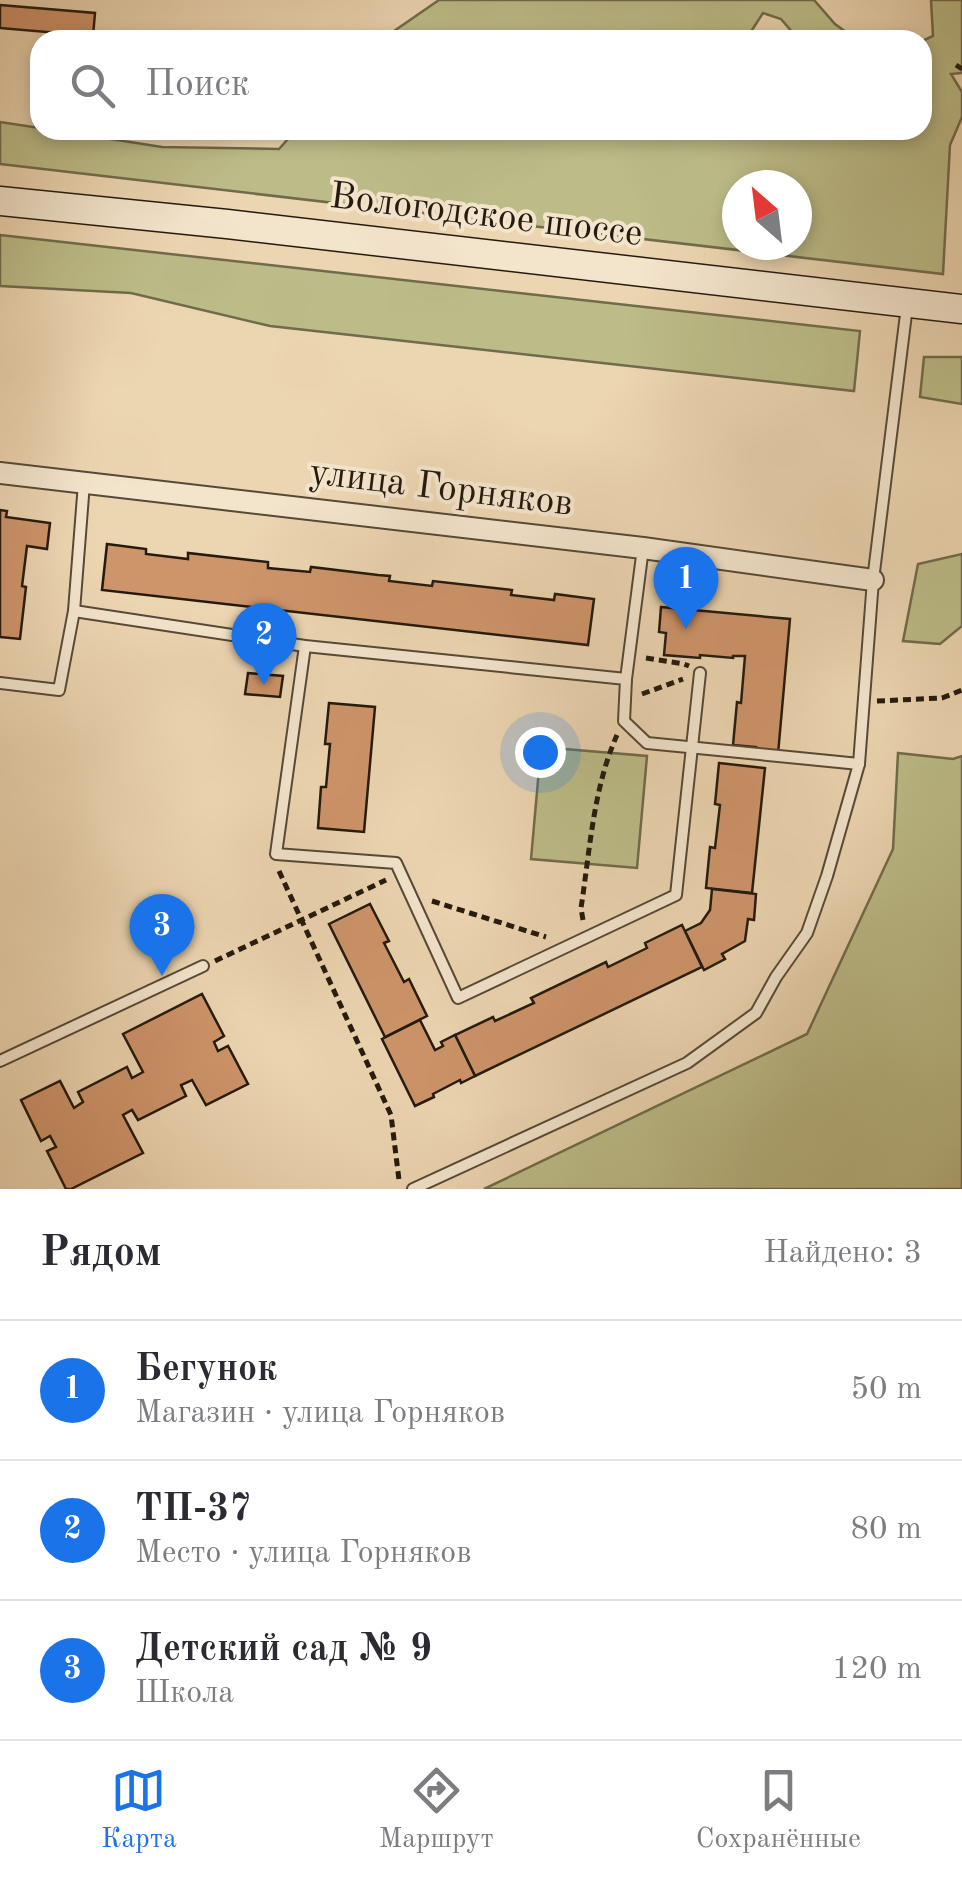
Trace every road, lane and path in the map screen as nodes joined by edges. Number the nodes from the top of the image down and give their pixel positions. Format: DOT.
graph roads {
  1 [pos="0,201"];
  2 [pos="908,304"];
  3 [pos="962,309"];
  4 [pos="0,473"];
  5 [pos="84,483"];
  6 [pos="643,548"];
  7 [pos="873,580"];
  8 [pos="74,610"];
  9 [pos="304,646"];
  10 [pos="629,656"];
  11 [pos="700,673"];
  12 [pos="626,680"];
  13 [pos="0,683"];
  14 [pos="962,690"];
  15 [pos="625,701"];
  16 [pos="864,702"];
  17 [pos="624,720"];
  18 [pos="692,747"];
  19 [pos="859,764"];
  20 [pos="276,854"];
  21 [pos="401,873"];
  22 [pos="410,894"];
  23 [pos="301,921"];
  24 [pos="586,937"];
  25 [pos="571,944"];
  26 [pos="203,966"];
  27 [pos="0,1061"];
  28 [pos="400,1189"];
  29 [pos="413,1189"];
  1 -- 2 [label="main road, Вологодское шоссе"];
  2 -- 3 [label="main road, Вологодское шоссе"];
  2 -- 7 [label="lane"];
  4 -- 5 [label="street, улица Горняков"];
  5 -- 6 [label="street, улица Горняков"];
  5 -- 8 [label="lane"];
  6 -- 7 [label="street, улица Горняков"];
  6 -- 10 [label="lane"];
  7 -- 16 [label="lane"];
  8 -- 9 [label="lane"];
  8 -- 13 [label="lane"];
  9 -- 12 [label="lane"];
  9 -- 20 [label="lane"];
  10 -- 11 [label="path"];
  10 -- 12 [label="lane"];
  11 -- 15 [label="path"];
  11 -- 18 [label="lane"];
  12 -- 15 [label="lane"];
  14 -- 16 [label="path"];
  15 -- 17 [label="lane"];
  16 -- 19 [label="lane"];
  17 -- 18 [label="lane"];
  17 -- 24 [label="path"];
  18 -- 19 [label="lane"];
  18 -- 24 [label="lane"];
  19 -- 29 [label="lane"];
  20 -- 21 [label="lane"];
  20 -- 23 [label="path"];
  21 -- 22 [label="lane"];
  21 -- 23 [label="path"];
  22 -- 25 [label="path"];
  22 -- 25 [label="lane"];
  23 -- 26 [label="path"];
  23 -- 28 [label="path"];
  24 -- 25 [label="lane"];
  26 -- 27 [label="lane"];
}
